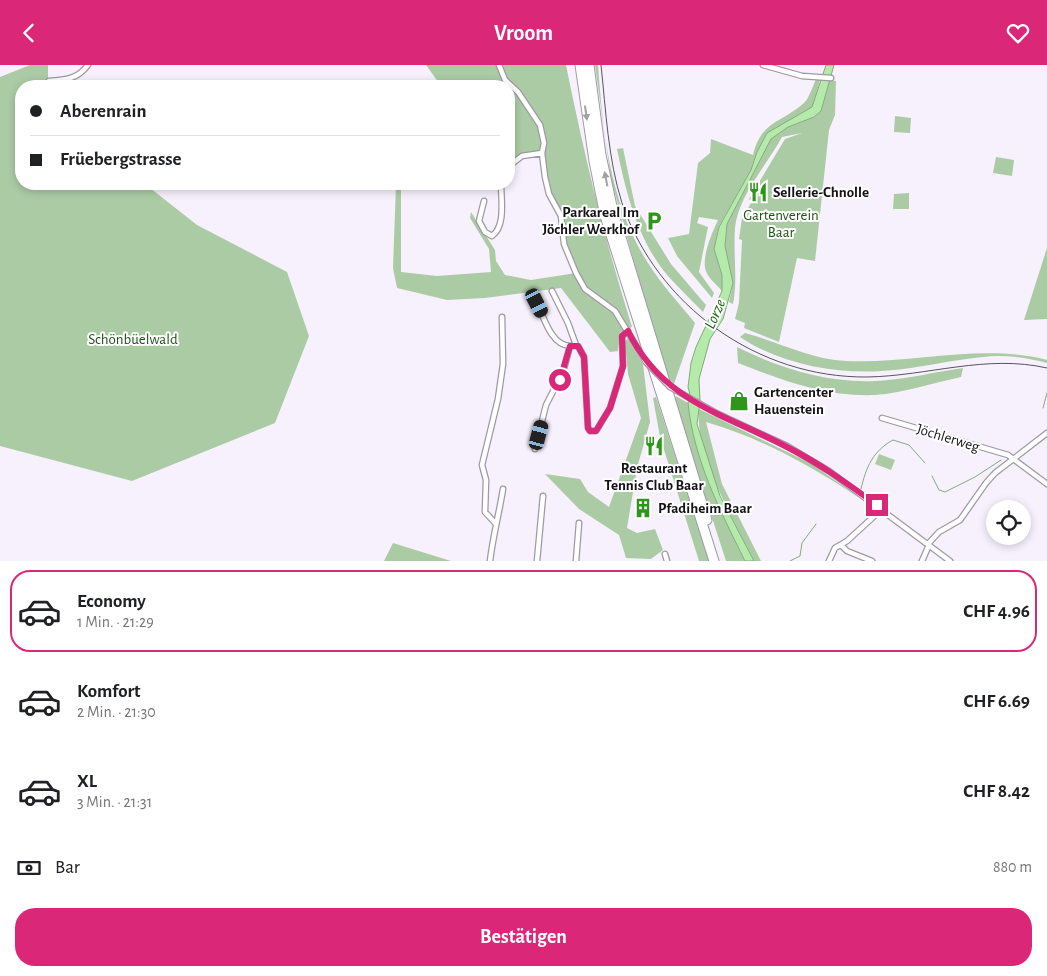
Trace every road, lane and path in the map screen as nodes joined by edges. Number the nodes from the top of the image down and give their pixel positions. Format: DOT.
graph roads {
  1 [pos="88,65"];
  2 [pos="499,65"];
  3 [pos="580,65"];
  4 [pos="589,65"];
  5 [pos="763,65"];
  6 [pos="831,78"];
  7 [pos="57,80"];
  8 [pos="505,80"];
  9 [pos="515,89"];
  10 [pos="542,153"];
  11 [pos="515,161"];
  12 [pos="501,190"];
  13 [pos="484,201"];
  14 [pos="552,291"];
  15 [pos="537,303"];
  16 [pos="502,317"];
  17 [pos="628,331"];
  18 [pos="576,345"];
  19 [pos="570,346"];
  20 [pos="882,418"];
  21 [pos="1047,433"];
  22 [pos="535,449"];
  23 [pos="1014,460"];
  24 [pos="1047,484"];
  25 [pos="503,489"];
  26 [pos="543,497"];
  27 [pos="882,509"];
  28 [pos="496,523"];
  29 [pos="579,523"];
  30 [pos="929,544"];
  31 [pos="841,545"];
  32 [pos="665,555"];
  33 [pos="490,561"];
  34 [pos="537,561"];
  35 [pos="576,561"];
  36 [pos="667,561"];
  37 [pos="714,561"];
  38 [pos="720,561"];
  39 [pos="828,561"];
  40 [pos="872,561"];
  41 [pos="922,561"];
  42 [pos="950,561"];
  1 -- 7 [label="street"];
  2 -- 8 [label="street"];
  3 -- 37 [label="highway, one-way"];
  38 -- 4 [label="highway, one-way"];
  5 -- 6 [label="street"];
  9 -- 10 [label="street"];
  10 -- 11 [label="street"];
  10 -- 17 [label="street"];
  12 -- 13 [label="street"];
  14 -- 18 [label="street"];
  15 -- 19 [label="street"];
  16 -- 28 [label="street"];
  17 -- 18 [label="street"];
  17 -- 27 [label="street, bridge"];
  18 -- 19 [label="street"];
  19 -- 22 [label="street"];
  20 -- 23 [label="street, Jöchlerweg"];
  21 -- 23 [label="street"];
  23 -- 24 [label="street, Jöchlerweg"];
  23 -- 30 [label="street"];
  25 -- 28 [label="street"];
  26 -- 34 [label="street"];
  27 -- 30 [label="street"];
  27 -- 31 [label="street"];
  28 -- 33 [label="street"];
  29 -- 35 [label="street"];
  30 -- 41 [label="street"];
  30 -- 42 [label="street"];
  31 -- 39 [label="street"];
  31 -- 40 [label="street"];
  32 -- 36 [label="street"];
}
